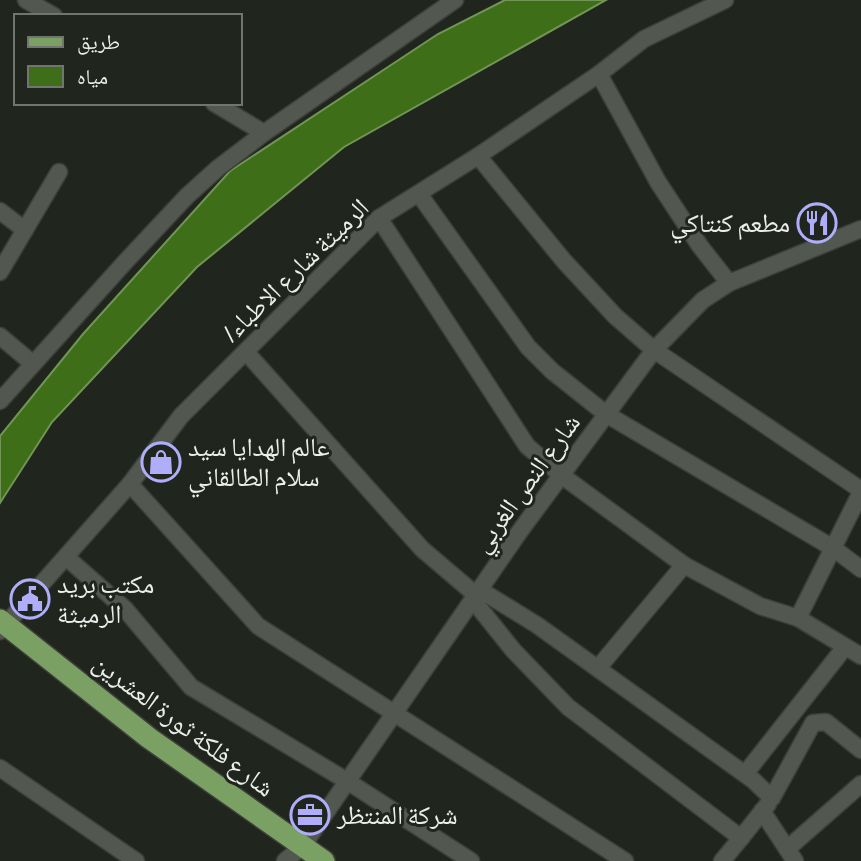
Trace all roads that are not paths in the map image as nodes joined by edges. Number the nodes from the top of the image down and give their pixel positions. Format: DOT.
graph roads {
  1 [pos="26,0"];
  2 [pos="454,0"];
  3 [pos="725,0"];
  4 [pos="50,14"];
  5 [pos="599,74"];
  6 [pos="218,105"];
  7 [pos="264,132"];
  8 [pos="478,156"];
  9 [pos="59,172"];
  10 [pos="419,194"];
  11 [pos="0,211"];
  12 [pos="379,218"];
  13 [pos="25,230"];
  14 [pos="859,235"];
  15 [pos="0,272"];
  16 [pos="729,284"];
  17 [pos="0,336"];
  18 [pos="654,350"];
  19 [pos="246,352"];
  20 [pos="32,363"];
  21 [pos="0,401"];
  22 [pos="606,414"];
  23 [pos="561,475"];
  24 [pos="130,484"];
  25 [pos="861,491"];
  26 [pos="833,548"];
  27 [pos="65,557"];
  28 [pos="684,565"];
  29 [pos="861,569"];
  30 [pos="476,595"];
  31 [pos="799,618"];
  32 [pos="2,625"];
  33 [pos="845,647"];
  34 [pos="861,656"];
  35 [pos="598,668"];
  36 [pos="396,712"];
  37 [pos="861,750"];
  38 [pos="0,768"];
  39 [pos="745,774"];
  40 [pos="346,780"];
  41 [pos="861,784"];
  42 [pos="772,798"];
  43 [pos="762,811"];
  44 [pos="741,838"];
  45 [pos="302,847"];
  46 [pos="791,855"];
  47 [pos="136,861"];
  48 [pos="285,861"];
  49 [pos="324,861"];
  50 [pos="471,861"];
  51 [pos="625,861"];
  52 [pos="722,861"];
  1 -- 4 [label="street"];
  2 -- 7 [label="street"];
  3 -- 5 [label="street, /الرميثة شارع الاطباء"];
  5 -- 8 [label="street, /الرميثة شارع الاطباء"];
  5 -- 16 [label="street"];
  6 -- 7 [label="street"];
  7 -- 20 [label="street"];
  8 -- 10 [label="street, /الرميثة شارع الاطباء"];
  8 -- 18 [label="street"];
  9 -- 13 [label="street"];
  10 -- 12 [label="street, /الرميثة شارع الاطباء"];
  10 -- 22 [label="street"];
  11 -- 13 [label="street"];
  12 -- 19 [label="street, /الرميثة شارع الاطباء"];
  12 -- 23 [label="street"];
  13 -- 15 [label="street"];
  14 -- 16 [label="street, شارع النص الغربي"];
  16 -- 18 [label="street, شارع النص الغربي"];
  17 -- 20 [label="street"];
  18 -- 22 [label="street, شارع النص الغربي"];
  18 -- 25 [label="street"];
  19 -- 24 [label="street, /الرميثة شارع الاطباء"];
  19 -- 30 [label="street"];
  20 -- 21 [label="street"];
  22 -- 23 [label="street, شارع النص الغربي"];
  22 -- 26 [label="street"];
  23 -- 28 [label="street"];
  23 -- 30 [label="street, شارع النص الغربي"];
  24 -- 27 [label="street, /الرميثة شارع الاطباء"];
  24 -- 36 [label="street"];
  25 -- 26 [label="street"];
  26 -- 29 [label="street"];
  26 -- 31 [label="street"];
  27 -- 32 [label="street, /الرميثة شارع الاطباء"];
  27 -- 40 [label="street"];
  28 -- 31 [label="street"];
  28 -- 35 [label="street"];
  30 -- 35 [label="street"];
  30 -- 36 [label="street, شارع النص الغربي"];
  30 -- 44 [label="street"];
  31 -- 33 [label="street"];
  32 -- 45 [label="main road, شارع فلكة ثورة العشرين"];
  33 -- 34 [label="street"];
  33 -- 39 [label="street"];
  35 -- 39 [label="street"];
  36 -- 40 [label="street, شارع النص الغربي"];
  36 -- 51 [label="street"];
  37 -- 42 [label="street"];
  38 -- 47 [label="street"];
  39 -- 42 [label="street"];
  40 -- 45 [label="street, شارع النص الغربي"];
  40 -- 50 [label="street"];
  41 -- 46 [label="street"];
  42 -- 43 [label="street"];
  43 -- 44 [label="street"];
  43 -- 46 [label="street"];
  44 -- 52 [label="street"];
  45 -- 48 [label="street, شارع النص الغربي"];
  45 -- 49 [label="main road, شارع فلكة ثورة العشرين"];
}
